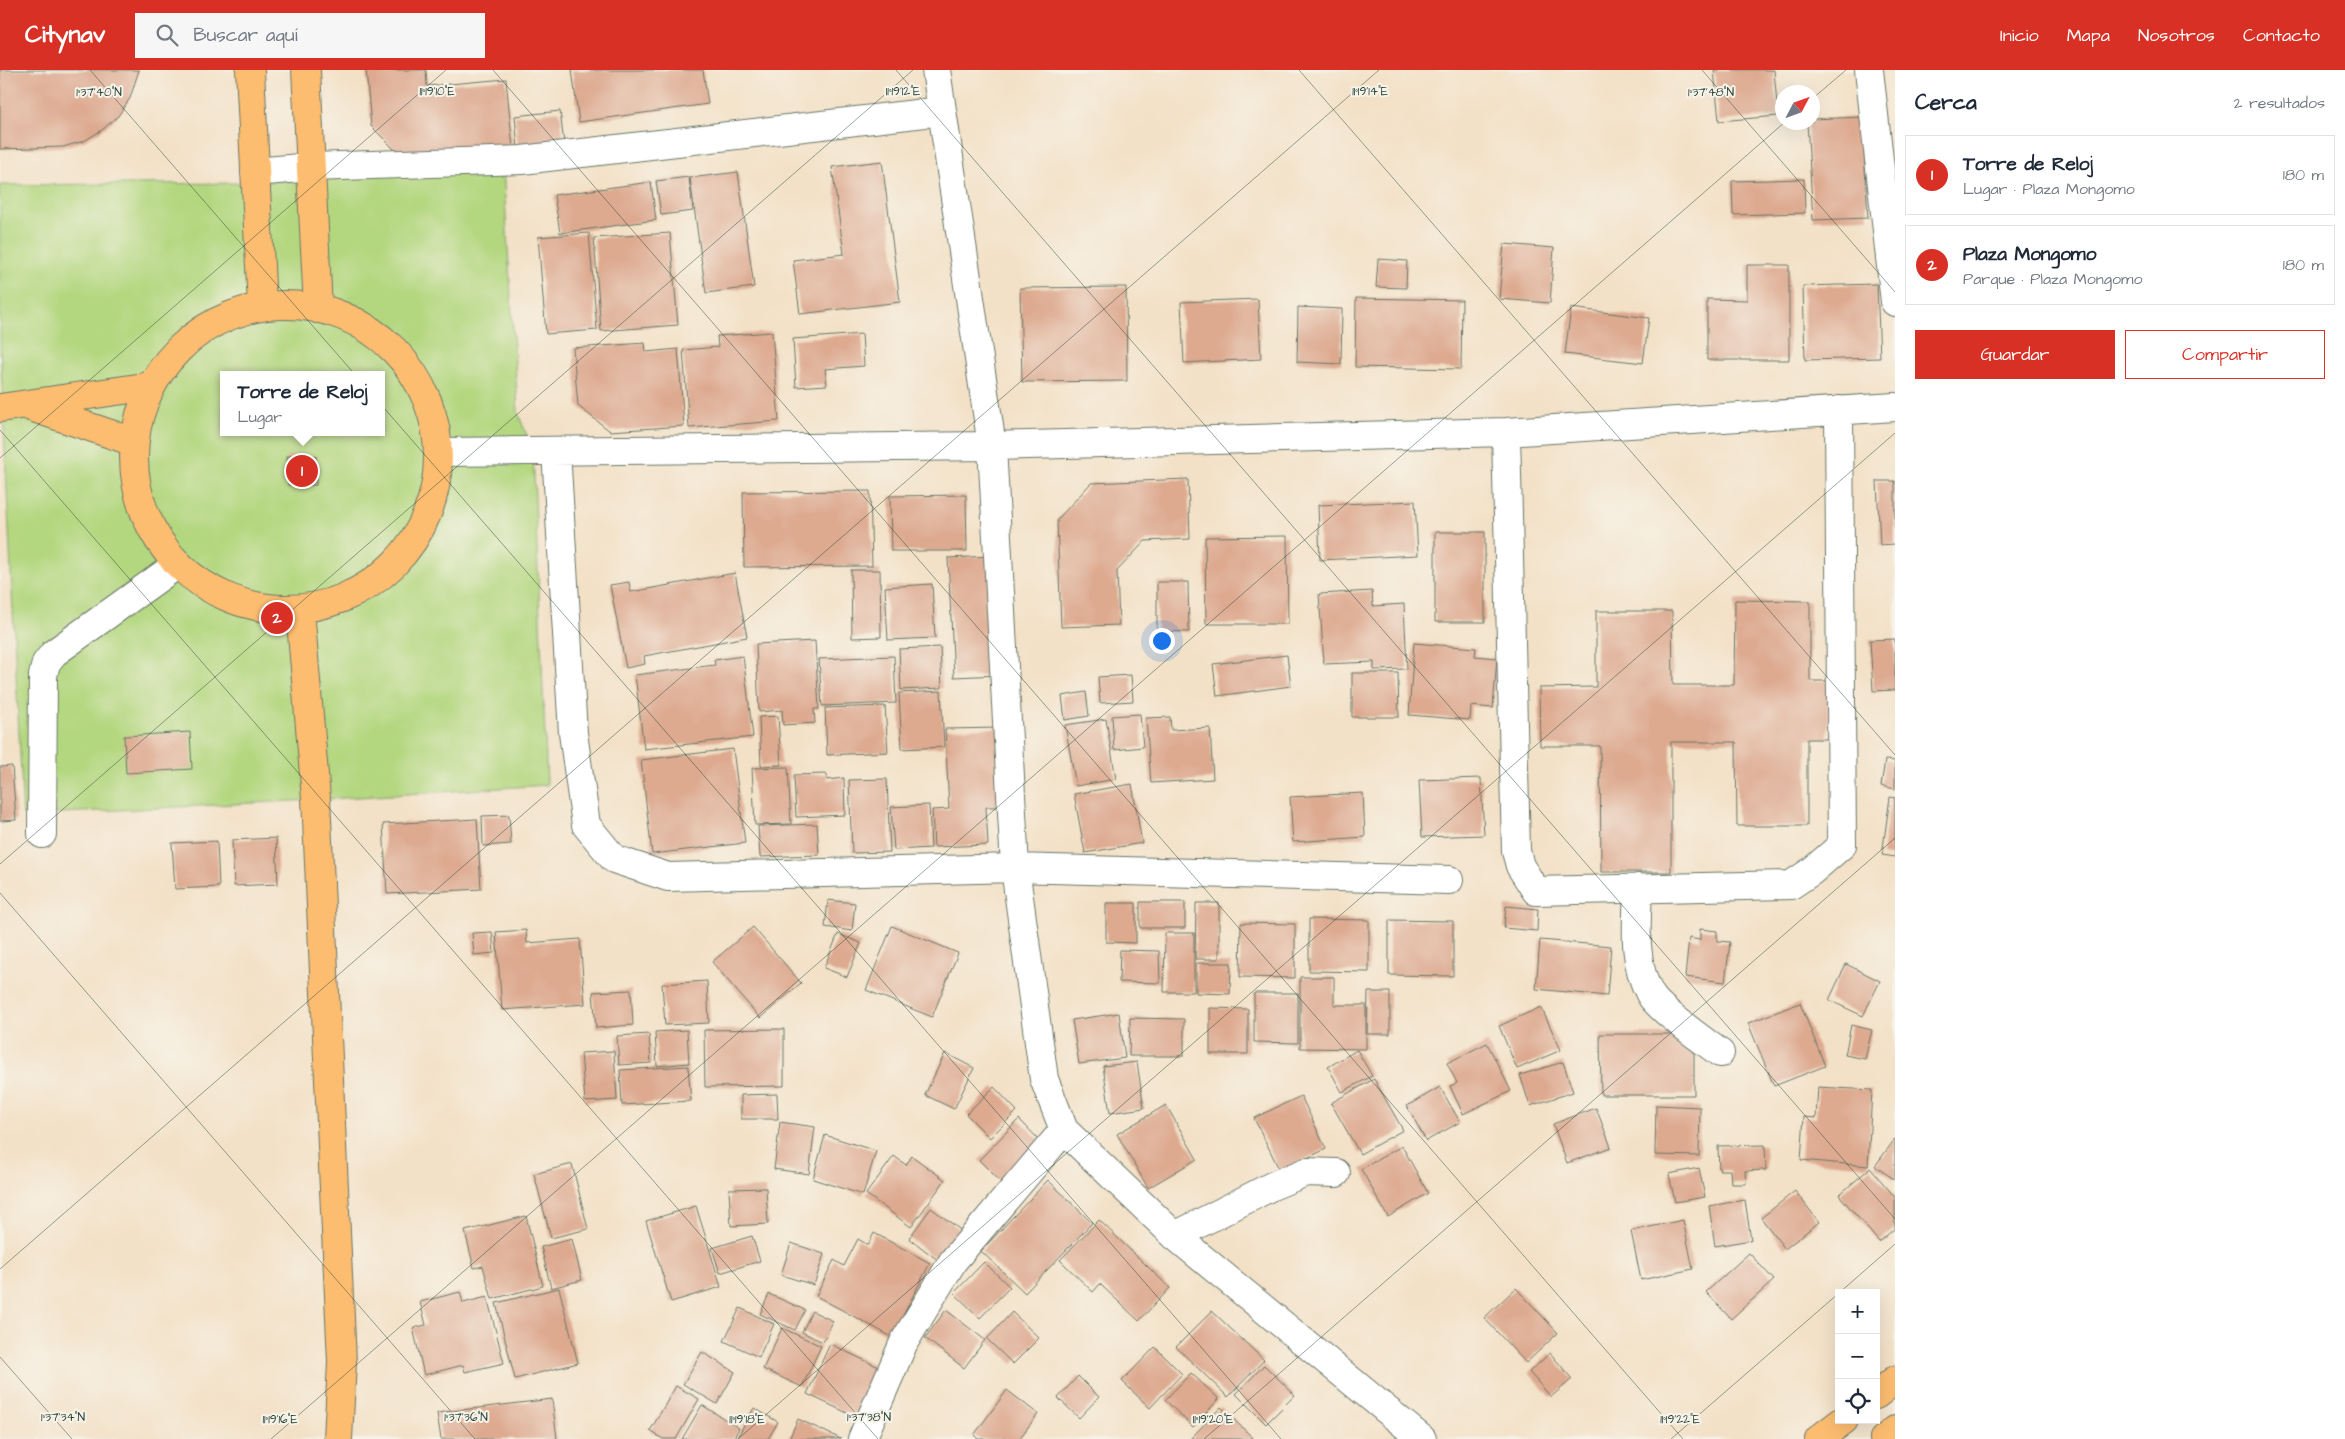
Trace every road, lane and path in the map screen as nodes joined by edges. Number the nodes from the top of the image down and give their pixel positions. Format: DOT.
graph roads {
  1 [pos="250,70"];
  2 [pos="306,70"];
  3 [pos="936,70"];
  4 [pos="1869,70"];
  5 [pos="942,111"];
  6 [pos="312,167"];
  7 [pos="255,172"];
  8 [pos="1895,302"];
  9 [pos="262,306"];
  10 [pos="318,309"];
  11 [pos="151,386"];
  12 [pos="27,405"];
  13 [pos="1895,407"];
  14 [pos="0,408"];
  15 [pos="1839,410"];
  16 [pos="1506,432"];
  17 [pos="134,442"];
  18 [pos="992,446"];
  19 [pos="556,451"];
  20 [pos="439,452"];
  21 [pos="178,564"];
  22 [pos="300,610"];
  23 [pos="42,834"];
  24 [pos="1015,868"];
  25 [pos="1449,880"];
  26 [pos="1638,888"];
  27 [pos="1720,1053"];
  28 [pos="1064,1130"];
  29 [pos="1336,1173"];
  30 [pos="1175,1236"];
  31 [pos="1895,1380"];
  32 [pos="1880,1392"];
  33 [pos="1839,1424"];
  34 [pos="1895,1430"];
  35 [pos="338,1439"];
  36 [pos="862,1439"];
  37 [pos="1422,1439"];
  38 [pos="1819,1439"];
  39 [pos="1884,1439"];
  1 -- 7 [label="main road"];
  2 -- 6 [label="main road"];
  3 -- 5 [label="street"];
  4 -- 8 [label="street"];
  5 -- 6 [label="street"];
  5 -- 18 [label="street"];
  6 -- 7 [label="street"];
  6 -- 10 [label="main road"];
  7 -- 9 [label="main road"];
  9 -- 10 [label="main road"];
  9 -- 11 [label="main road"];
  10 -- 20 [label="main road"];
  11 -- 12 [label="main road"];
  11 -- 17 [label="main road"];
  12 -- 14 [label="main road"];
  12 -- 17 [label="main road"];
  13 -- 15 [label="street"];
  15 -- 16 [label="street"];
  15 -- 26 [label="street"];
  16 -- 18 [label="street"];
  16 -- 26 [label="street"];
  17 -- 21 [label="main road"];
  18 -- 19 [label="street"];
  18 -- 24 [label="street"];
  19 -- 20 [label="street"];
  19 -- 24 [label="street"];
  20 -- 22 [label="main road"];
  21 -- 22 [label="main road"];
  21 -- 23 [label="street"];
  22 -- 35 [label="main road"];
  24 -- 25 [label="street"];
  24 -- 28 [label="street"];
  26 -- 27 [label="street"];
  28 -- 30 [label="street"];
  28 -- 36 [label="street"];
  29 -- 30 [label="street"];
  30 -- 37 [label="street"];
  31 -- 32 [label="main road"];
  33 -- 38 [label="main road"];
  34 -- 39 [label="main road"];
}
